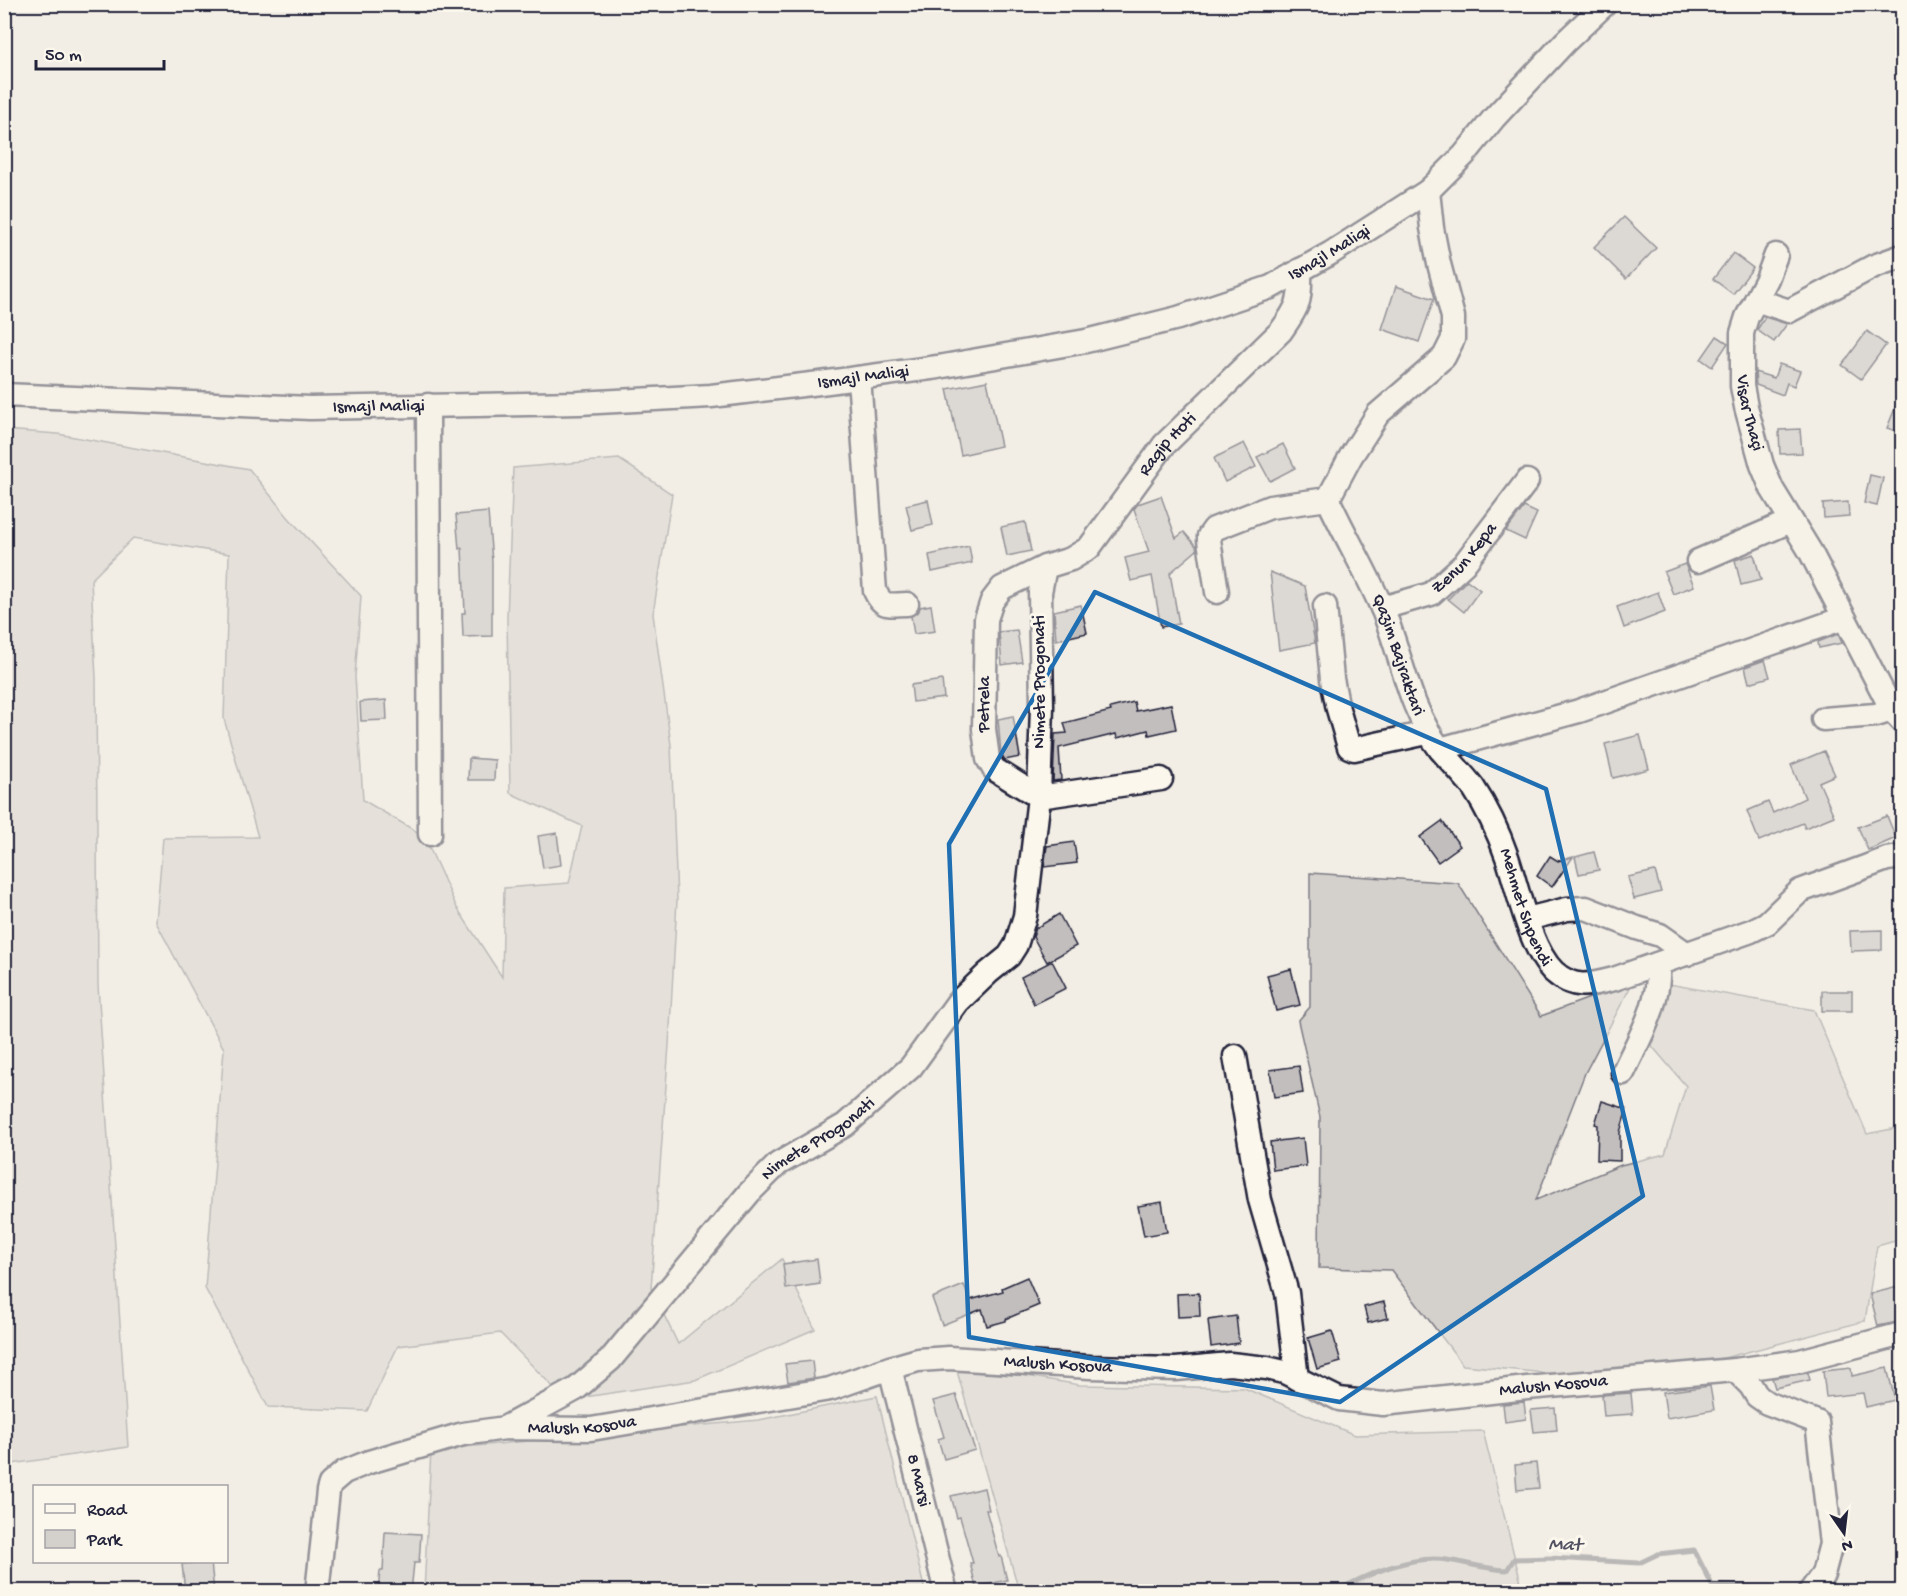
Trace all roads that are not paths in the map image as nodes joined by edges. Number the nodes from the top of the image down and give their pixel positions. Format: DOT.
graph roads {
  1 [pos="1605,4"];
  2 [pos="1428,191"];
  3 [pos="1776,255"];
  4 [pos="1902,256"];
  5 [pos="1300,270"];
  6 [pos="1756,300"];
  7 [pos="859,378"];
  8 [pos="4,395"];
  9 [pos="428,405"];
  10 [pos="1527,481"];
  11 [pos="1328,500"];
  12 [pos="1791,521"];
  13 [pos="1698,561"];
  14 [pos="1045,567"];
  15 [pos="1002,588"];
  16 [pos="1217,592"];
  17 [pos="907,604"];
  18 [pos="1325,606"];
  19 [pos="1382,608"];
  20 [pos="1844,618"];
  21 [pos="1897,715"];
  22 [pos="1823,719"];
  23 [pos="1433,741"];
  24 [pos="1161,779"];
  25 [pos="1039,797"];
  26 [pos="430,834"];
  27 [pos="1902,856"];
  28 [pos="1527,919"];
  29 [pos="1687,954"];
  30 [pos="1658,964"];
  31 [pos="1235,1056"];
  32 [pos="1623,1073"];
  33 [pos="1902,1334"];
  34 [pos="890,1368"];
  35 [pos="1735,1370"];
  36 [pos="1297,1379"];
  37 [pos="505,1428"];
  38 [pos="317,1592"];
  39 [pos="946,1592"];
  40 [pos="1810,1592"];
  1 -- 2 [label="street, Ismajl Maliqi"];
  2 -- 5 [label="street, Ismajl Maliqi"];
  2 -- 11 [label="street"];
  3 -- 6 [label="street, Visar Thaçi"];
  4 -- 6 [label="street"];
  5 -- 7 [label="street, Ismajl Maliqi"];
  5 -- 14 [label="street, Ragip Hoti"];
  6 -- 12 [label="street, Visar Thaçi"];
  7 -- 9 [label="street, Ismajl Maliqi"];
  7 -- 17 [label="street"];
  8 -- 9 [label="street, Ismajl Maliqi"];
  9 -- 26 [label="street"];
  10 -- 19 [label="street, Zenun Kepa"];
  11 -- 16 [label="street"];
  11 -- 19 [label="street, Qazim Bajraktari"];
  12 -- 13 [label="street"];
  12 -- 20 [label="street, Visar Thaçi"];
  14 -- 15 [label="street, Ragip Hoti"];
  14 -- 25 [label="street, Nimete Progonati"];
  15 -- 25 [label="street, Petrela"];
  18 -- 23 [label="street"];
  19 -- 23 [label="street, Qazim Bajraktari"];
  20 -- 21 [label="street, Visar Thaçi"];
  20 -- 23 [label="street"];
  21 -- 22 [label="street, Visar Thaçi"];
  23 -- 28 [label="street, Mehmet Shpendi"];
  24 -- 25 [label="street"];
  25 -- 37 [label="street, Nimete Progonati"];
  27 -- 29 [label="street, Mehmet Shpendi"];
  28 -- 29 [label="street"];
  28 -- 30 [label="street, Mehmet Shpendi"];
  29 -- 30 [label="street, Mehmet Shpendi"];
  30 -- 32 [label="street"];
  31 -- 36 [label="street"];
  33 -- 35 [label="street, Malush Kosova"];
  34 -- 36 [label="street, Malush Kosova"];
  34 -- 37 [label="street, Malush Kosova"];
  34 -- 39 [label="street, 8 Marsi"];
  35 -- 36 [label="street, Malush Kosova"];
  35 -- 40 [label="street"];
  37 -- 38 [label="street, Malush Kosova"];
}
